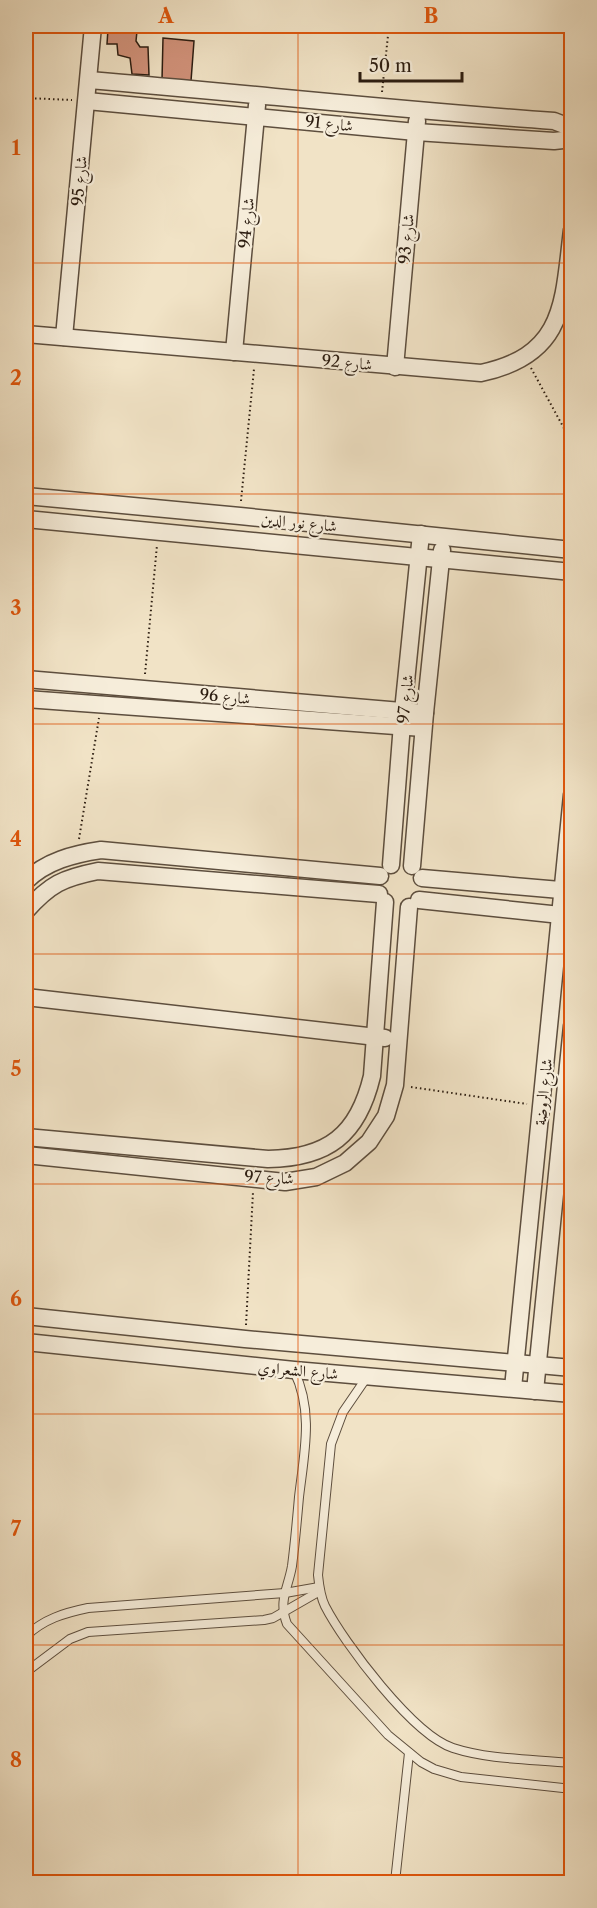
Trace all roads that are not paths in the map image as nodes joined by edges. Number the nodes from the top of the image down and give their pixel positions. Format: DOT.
graph roads {
  1 [pos="93,26"];
  2 [pos="89,80"];
  3 [pos="258,94"];
  4 [pos="87,101"];
  5 [pos="418,111"];
  6 [pos="256,115"];
  7 [pos="572,128"];
  8 [pos="416,132"];
  9 [pos="572,139"];
  10 [pos="572,230"];
  11 [pos="26,334"];
  12 [pos="64,337"];
  13 [pos="234,352"];
  14 [pos="395,367"];
  15 [pos="26,496"];
  16 [pos="26,519"];
  17 [pos="421,534"];
  18 [pos="443,536"];
  19 [pos="572,550"];
  20 [pos="419,558"];
  21 [pos="441,559"];
  22 [pos="572,572"];
  23 [pos="26,679"];
  24 [pos="26,699"];
  25 [pos="403,719"];
  26 [pos="424,721"];
  27 [pos="572,795"];
  28 [pos="385,871"];
  29 [pos="417,872"];
  30 [pos="26,881"];
  31 [pos="567,890"];
  32 [pos="382,898"];
  33 [pos="414,903"];
  34 [pos="26,911"];
  35 [pos="566,916"];
  36 [pos="26,997"];
  37 [pos="572,1026"];
  38 [pos="376,1038"];
  39 [pos="399,1040"];
  40 [pos="26,1137"];
  41 [pos="26,1155"];
  42 [pos="26,1316"];
  43 [pos="26,1342"];
  44 [pos="515,1362"];
  45 [pos="538,1364"];
  46 [pos="572,1368"];
  47 [pos="294,1370"];
  48 [pos="367,1377"];
  49 [pos="513,1388"];
  50 [pos="535,1390"];
  51 [pos="572,1394"];
  52 [pos="320,1589"];
  53 [pos="285,1593"];
  54 [pos="282,1612"];
  55 [pos="26,1636"];
  56 [pos="26,1672"];
  57 [pos="409,1753"];
  58 [pos="572,1763"];
  59 [pos="572,1789"];
  60 [pos="395,1882"];
  1 -- 2 [label="street, شارع 95"];
  2 -- 3 [label="street, شارع 91"];
  2 -- 4 [label="street, شارع 95"];
  3 -- 5 [label="street, شارع 91"];
  3 -- 6 [label="street, شارع 94"];
  4 -- 6 [label="street, شارع 91"];
  4 -- 12 [label="street, شارع 95"];
  5 -- 7 [label="street, شارع 91"];
  5 -- 8 [label="street, شارع 93"];
  6 -- 8 [label="street, شارع 91"];
  6 -- 13 [label="street, شارع 94"];
  8 -- 9 [label="street, شارع 91"];
  8 -- 14 [label="street, شارع 93"];
  10 -- 14 [label="street, شارع 92"];
  11 -- 12 [label="street, شارع 92"];
  12 -- 13 [label="street, شارع 92"];
  13 -- 14 [label="street, شارع 92"];
  15 -- 17 [label="street, شارع نور الدين"];
  16 -- 20 [label="street, شارع نور الدين"];
  17 -- 18 [label="street, شارع نور الدين"];
  17 -- 20 [label="street, شارع 97"];
  18 -- 19 [label="street, شارع نور الدين"];
  18 -- 21 [label="street, شارع 97"];
  20 -- 21 [label="street, شارع نور الدين"];
  20 -- 25 [label="street, شارع 97"];
  21 -- 22 [label="street, شارع نور الدين"];
  21 -- 26 [label="street, شارع 97"];
  23 -- 25 [label="street, شارع 96"];
  24 -- 25 [label="street, شارع 96"];
  25 -- 26 [label="street, شارع 96"];
  25 -- 28 [label="street, شارع 97"];
  26 -- 29 [label="street, شارع 97"];
  27 -- 31 [label="street, شارع الروضة"];
  28 -- 29 [label="street"];
  28 -- 30 [label="street"];
  28 -- 32 [label="street"];
  29 -- 31 [label="street"];
  29 -- 33 [label="street"];
  31 -- 35 [label="street, شارع الروضة"];
  32 -- 33 [label="street"];
  32 -- 34 [label="street"];
  32 -- 38 [label="street, شارع 97"];
  33 -- 35 [label="street"];
  33 -- 39 [label="street, شارع 97"];
  35 -- 44 [label="street, شارع الروضة"];
  36 -- 38 [label="street"];
  37 -- 45 [label="street, شارع الروضة"];
  38 -- 39 [label="street"];
  38 -- 40 [label="street, شارع 97"];
  39 -- 41 [label="street, شارع 97"];
  42 -- 44 [label="street, شارع الشعراوي"];
  43 -- 47 [label="street, شارع الشعراوي"];
  44 -- 45 [label="street, شارع الشعراوي"];
  44 -- 49 [label="street, شارع الروضة"];
  45 -- 46 [label="street, شارع الشعراوي"];
  45 -- 50 [label="street, شارع الروضة"];
  47 -- 48 [label="street, شارع الشعراوي"];
  47 -- 53 [label="lane"];
  48 -- 49 [label="street, شارع الشعراوي"];
  48 -- 52 [label="lane"];
  49 -- 50 [label="street, شارع الشعراوي"];
  50 -- 51 [label="street, شارع الشعراوي"];
  52 -- 53 [label="lane"];
  52 -- 54 [label="lane"];
  52 -- 58 [label="lane"];
  53 -- 54 [label="lane"];
  53 -- 55 [label="lane"];
  54 -- 56 [label="lane"];
  54 -- 57 [label="lane"];
  57 -- 59 [label="lane"];
  57 -- 60 [label="lane"];
}
